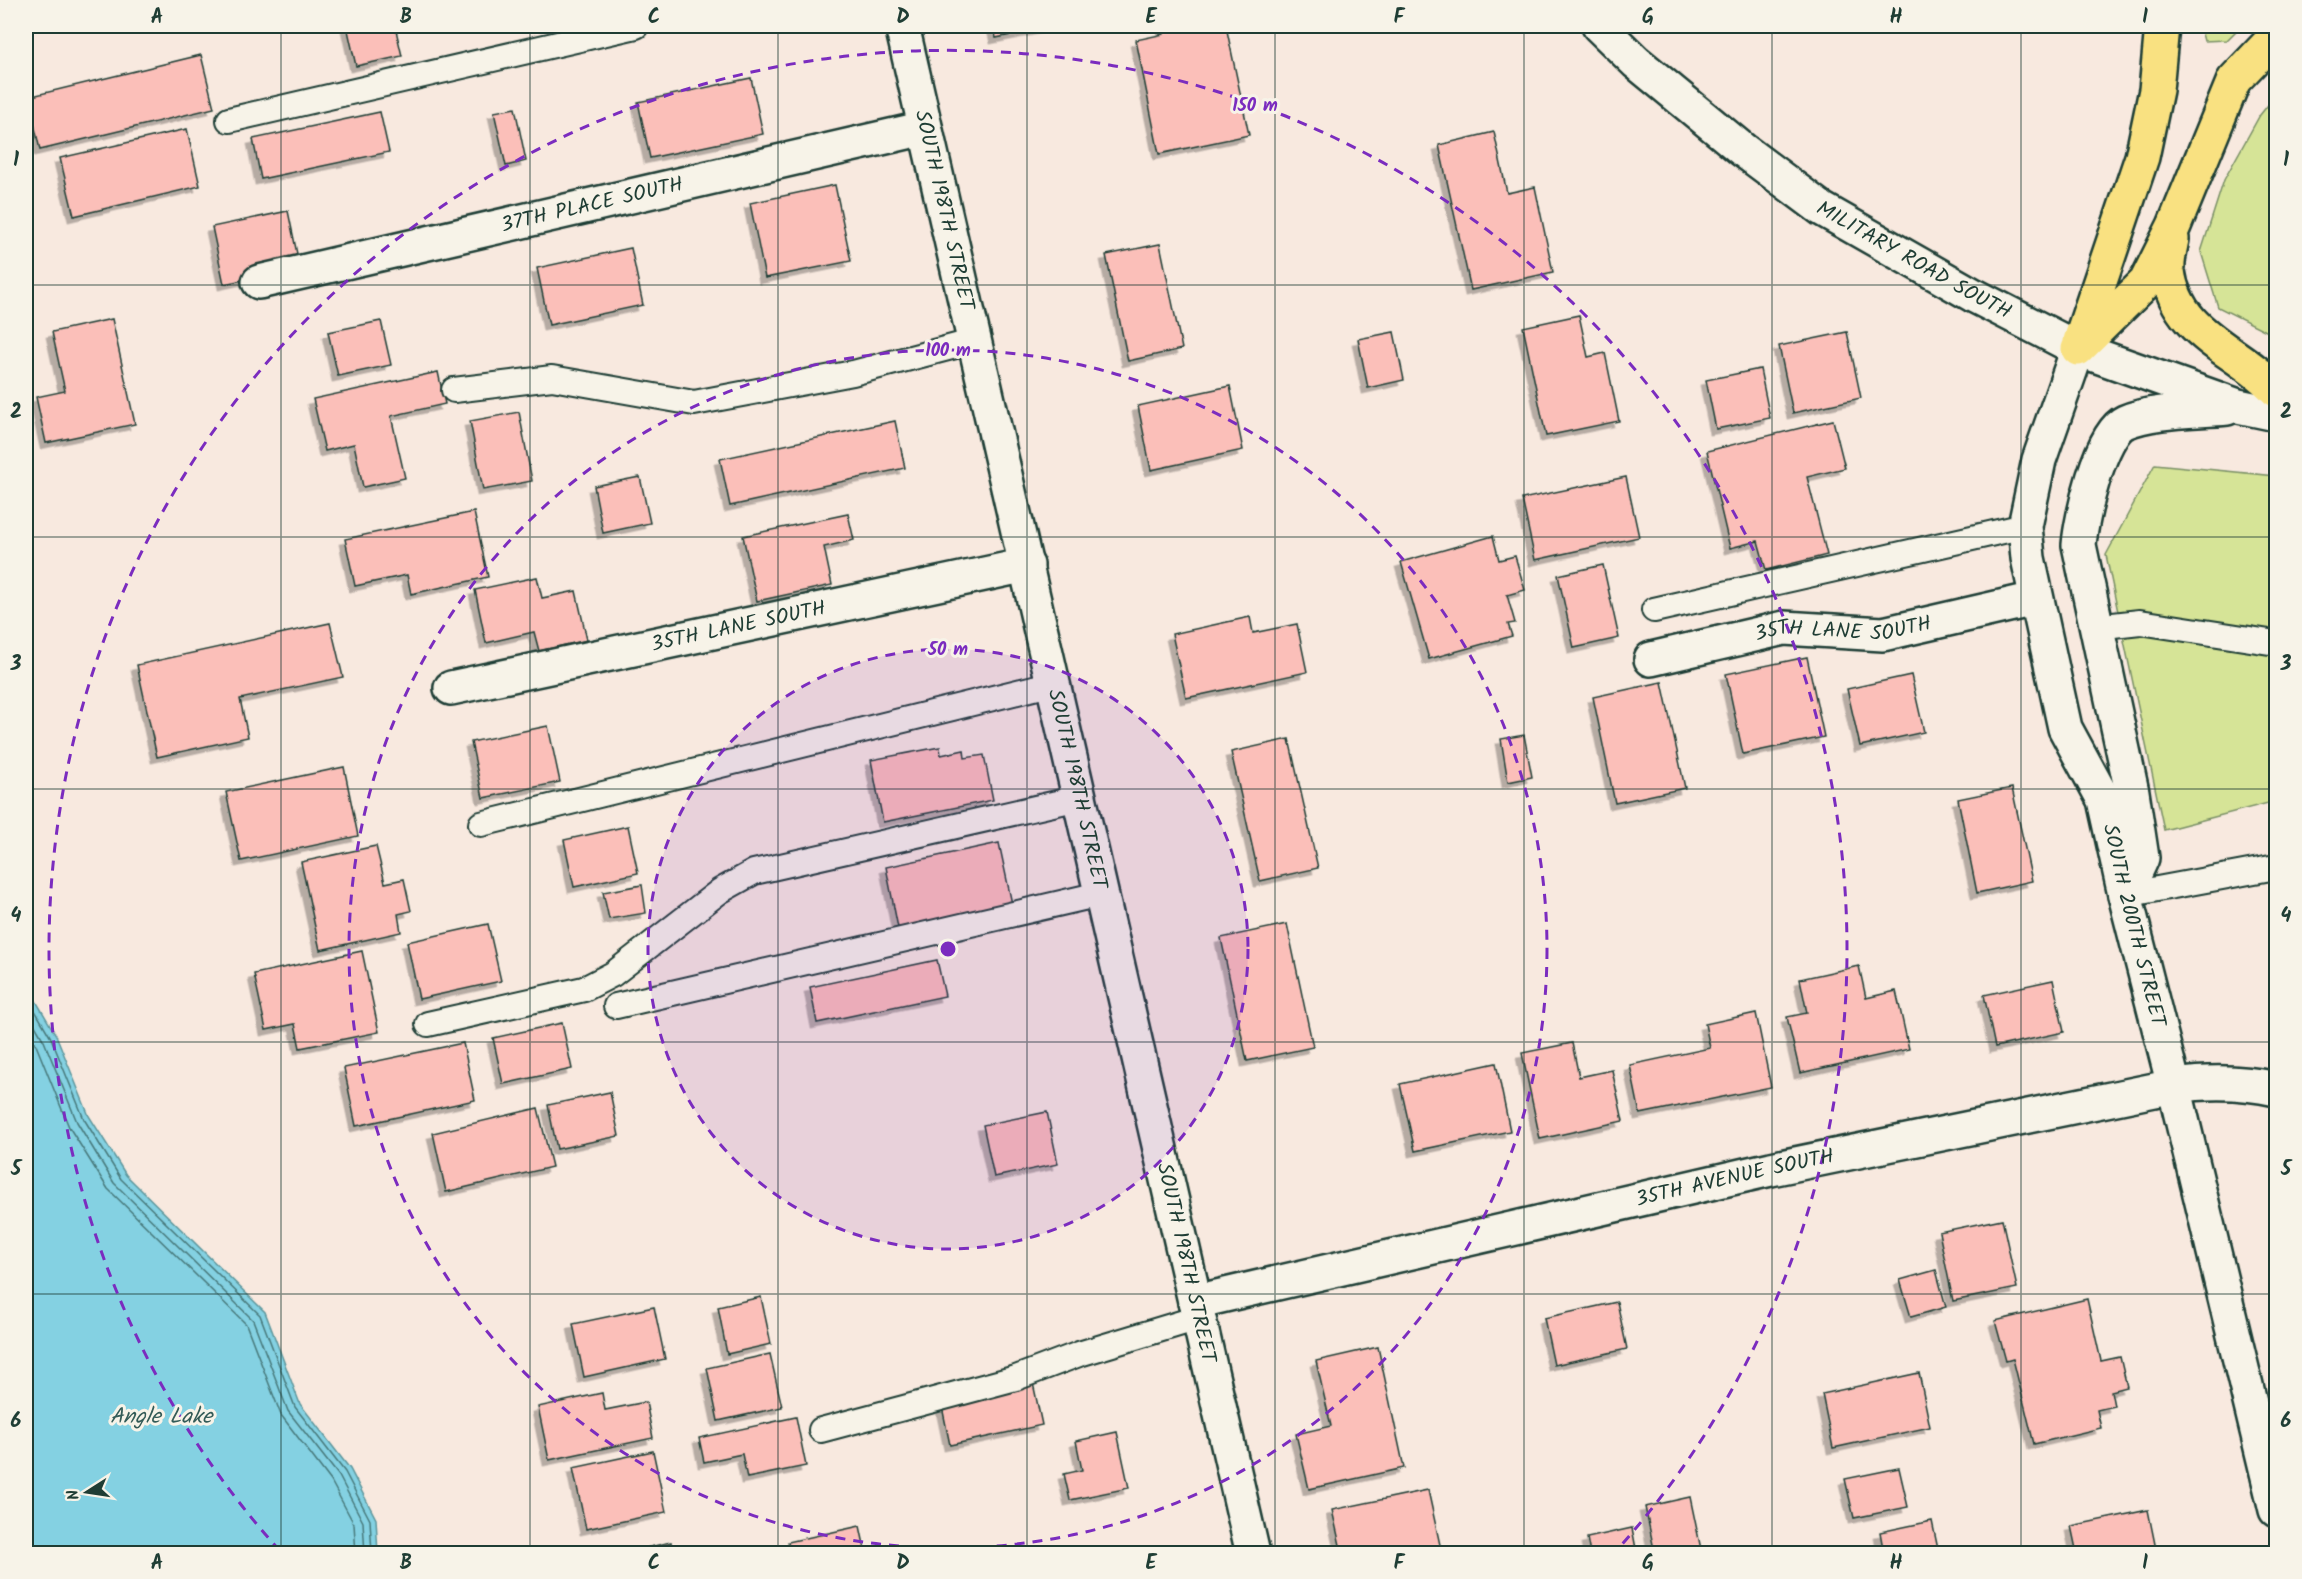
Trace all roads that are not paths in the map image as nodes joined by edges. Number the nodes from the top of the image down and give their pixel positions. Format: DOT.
graph roads {
  1 [pos="636,26"];
  2 [pos="902,26"];
  3 [pos="1599,26"];
  4 [pos="2162,26"];
  5 [pos="2277,36"];
  6 [pos="230,120"];
  7 [pos="925,128"];
  8 [pos="2174,226"];
  9 [pos="259,282"];
  10 [pos="975,341"];
  11 [pos="2078,348"];
  12 [pos="454,390"];
  13 [pos="2277,390"];
  14 [pos="2238,406"];
  15 [pos="2277,414"];
  16 [pos="2025,526"];
  17 [pos="1027,565"];
  18 [pos="2036,599"];
  19 [pos="1654,610"];
  20 [pos="2095,627"];
  21 [pos="2277,643"];
  22 [pos="1651,659"];
  23 [pos="1054,683"];
  24 [pos="450,688"];
  25 [pos="1079,798"];
  26 [pos="481,824"];
  27 [pos="2277,867"];
  28 [pos="1100,894"];
  29 [pos="2125,895"];
  30 [pos="615,1006"];
  31 [pos="428,1024"];
  32 [pos="2174,1086"];
  33 [pos="2277,1089"];
  34 [pos="1196,1310"];
  35 [pos="821,1430"];
  36 [pos="2277,1510"];
  37 [pos="1253,1554"];
  1 -- 6 [label="lane"];
  2 -- 7 [label="street, SOUTH 198TH STREET"];
  3 -- 11 [label="street, MILITARY ROAD SOUTH"];
  4 -- 11 [label="highway"];
  5 -- 8 [label="highway"];
  7 -- 9 [label="street, 37TH PLACE SOUTH"];
  7 -- 10 [label="street, SOUTH 198TH STREET"];
  8 -- 11 [label="highway"];
  8 -- 13 [label="highway"];
  10 -- 12 [label="lane"];
  10 -- 17 [label="street, SOUTH 198TH STREET"];
  11 -- 14 [label="street, MILITARY ROAD SOUTH"];
  11 -- 16 [label="street, SOUTH 200TH STREET"];
  14 -- 15 [label="street, MILITARY ROAD SOUTH"];
  14 -- 20 [label="street"];
  16 -- 18 [label="street, SOUTH 200TH STREET"];
  16 -- 19 [label="lane"];
  17 -- 23 [label="street, SOUTH 198TH STREET"];
  17 -- 24 [label="street, 35TH LANE SOUTH"];
  18 -- 22 [label="street, 35TH LANE SOUTH"];
  18 -- 29 [label="street, SOUTH 200TH STREET"];
  20 -- 21 [label="lane"];
  20 -- 29 [label="street"];
  23 -- 25 [label="street, SOUTH 198TH STREET"];
  23 -- 26 [label="lane"];
  25 -- 28 [label="street, SOUTH 198TH STREET"];
  25 -- 31 [label="lane"];
  27 -- 29 [label="lane"];
  28 -- 30 [label="lane"];
  28 -- 34 [label="street, SOUTH 198TH STREET"];
  29 -- 32 [label="street, SOUTH 200TH STREET"];
  32 -- 33 [label="street, 35TH AVENUE SOUTH"];
  32 -- 34 [label="street, 35TH AVENUE SOUTH"];
  32 -- 36 [label="street, SOUTH 200TH STREET"];
  34 -- 35 [label="lane"];
  34 -- 37 [label="street, SOUTH 198TH STREET"];
}
